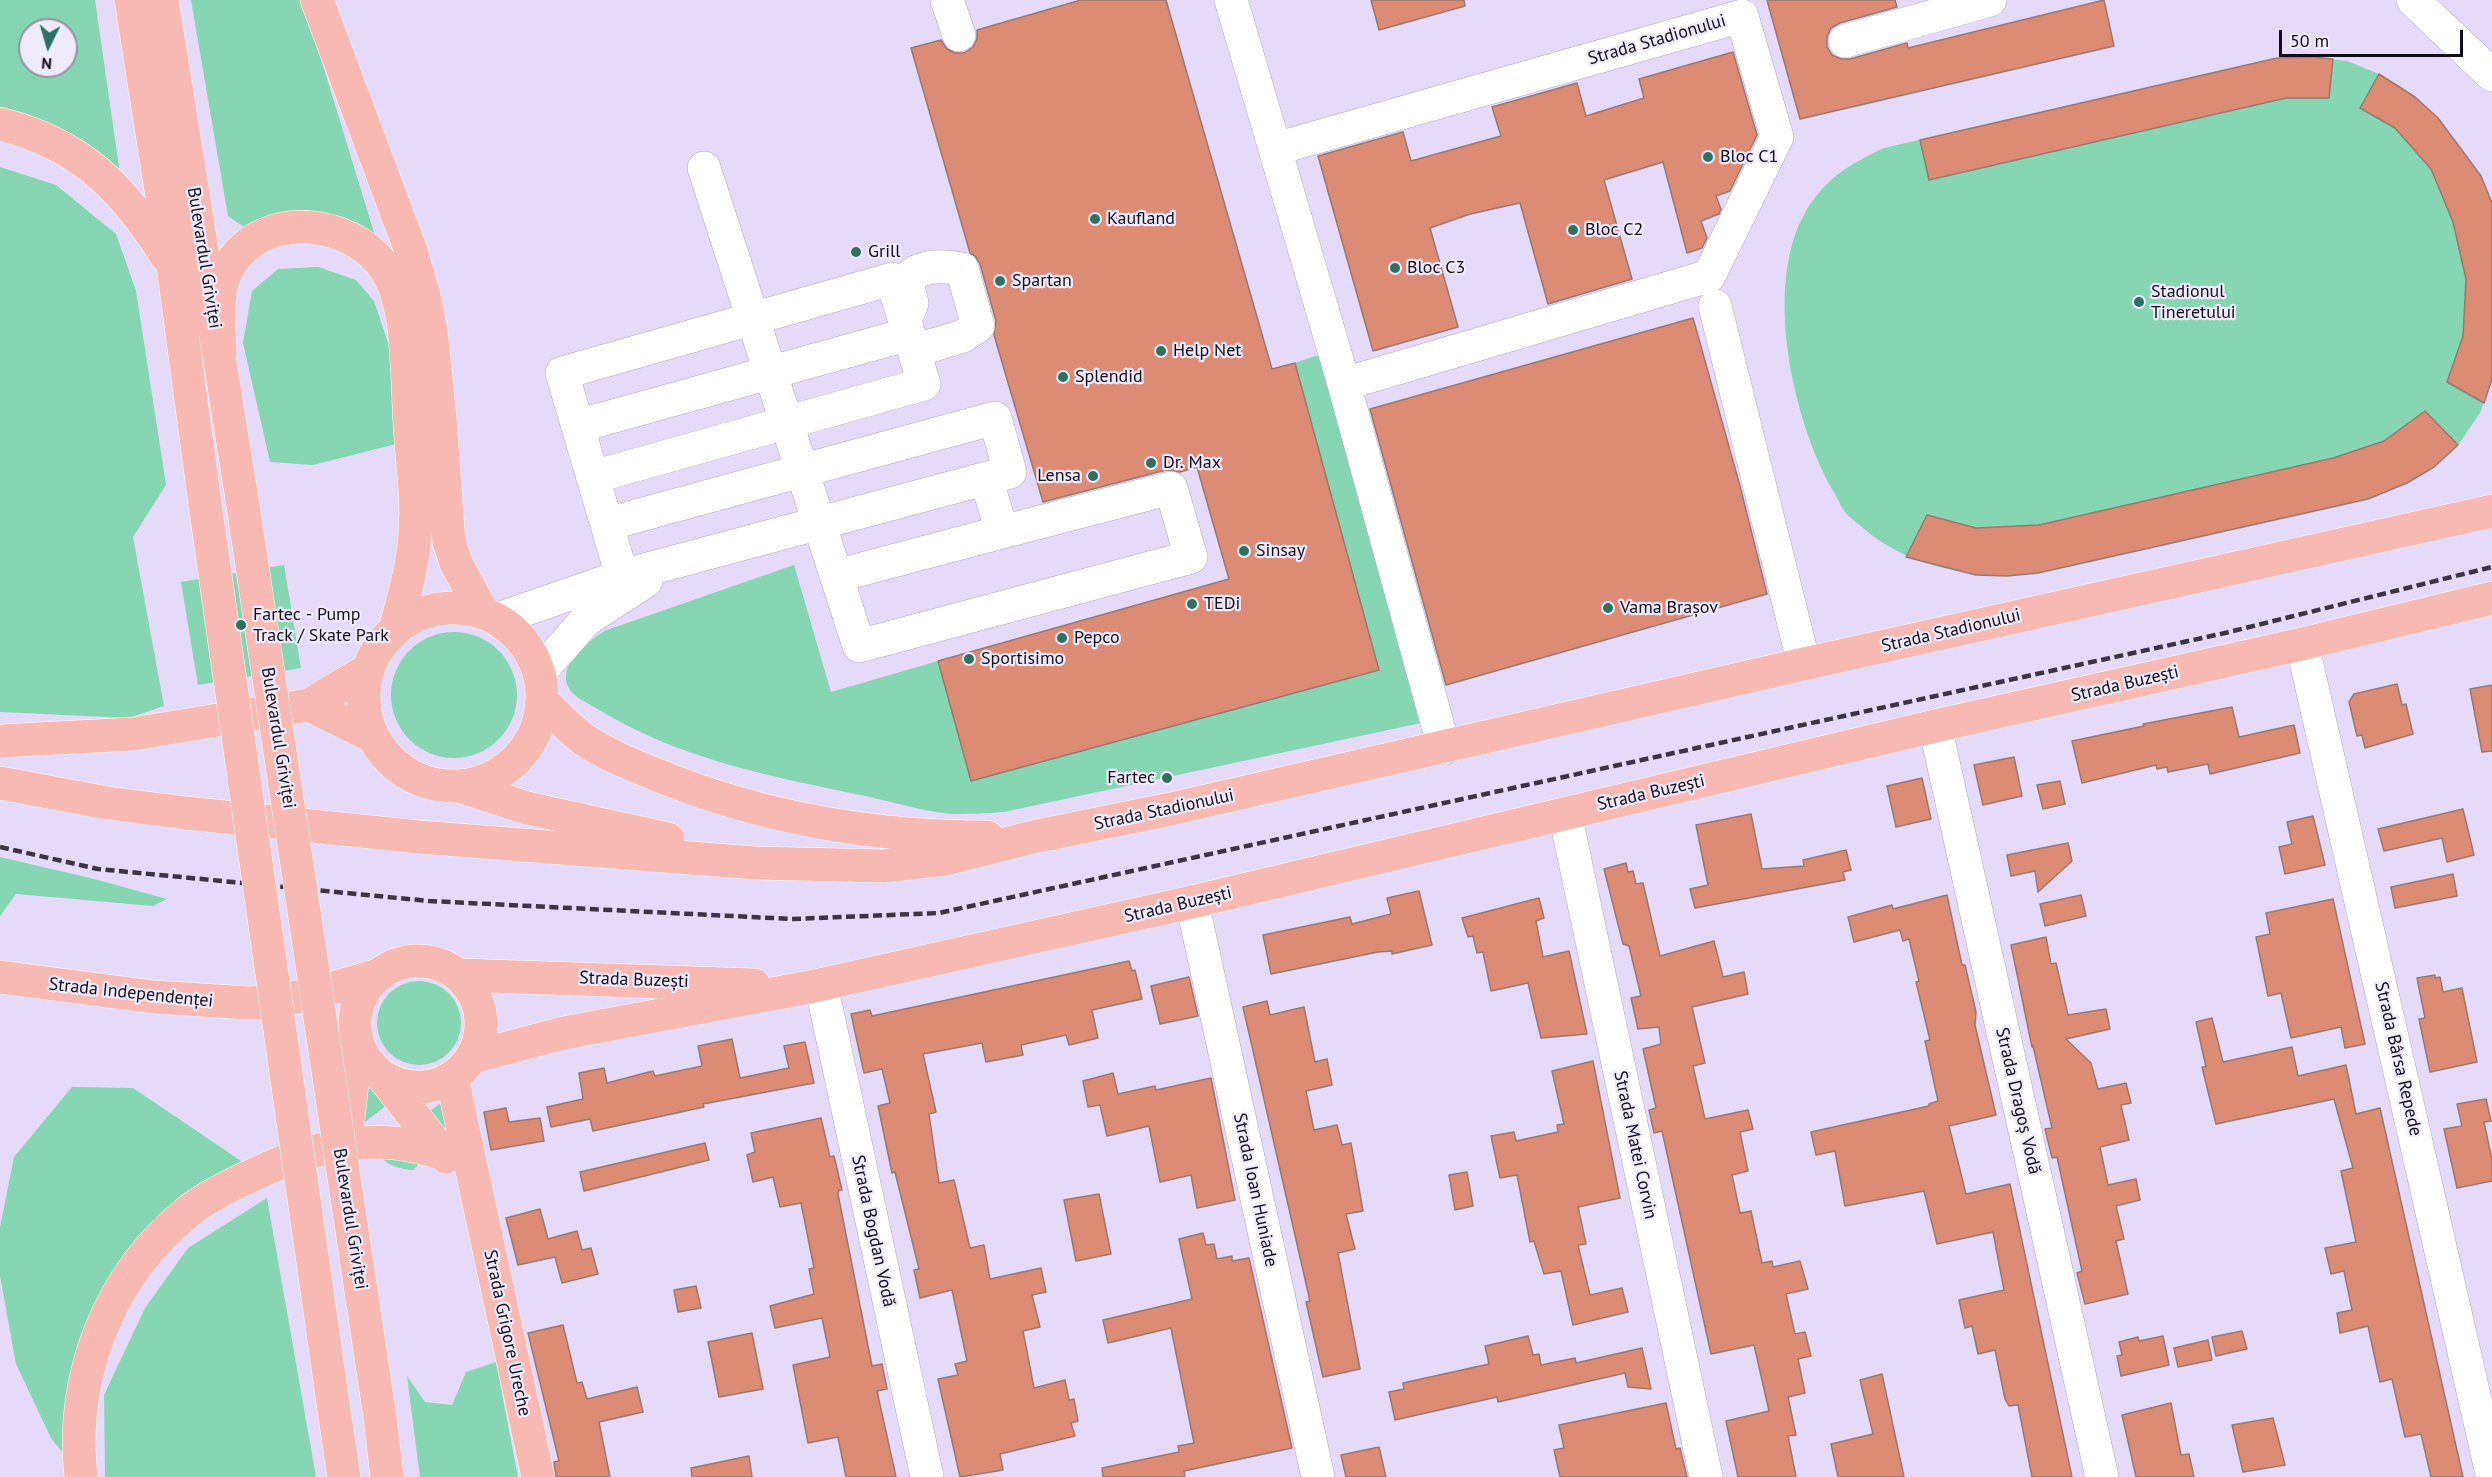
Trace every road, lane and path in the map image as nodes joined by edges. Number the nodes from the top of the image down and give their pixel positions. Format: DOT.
graph roads {
  1 [pos="131,0"];
  2 [pos="162,0"];
  3 [pos="317,0"];
  4 [pos="947,0"];
  5 [pos="1230,0"];
  6 [pos="1990,0"];
  7 [pos="2413,0"];
  8 [pos="959,36"];
  9 [pos="1845,41"];
  10 [pos="2492,75"];
  11 [pos="0,124"];
  12 [pos="1275,149"];
  13 [pos="704,168"];
  14 [pos="173,266"];
  15 [pos="1715,306"];
  16 [pos="753,319"];
  17 [pos="909,335"];
  18 [pos="220,354"];
  19 [pos="771,373"];
  20 [pos="1344,384"];
  21 [pos="786,422"];
  22 [pos="578,426"];
  23 [pos="801,470"];
  24 [pos="593,477"];
  25 [pos="986,478"];
  26 [pos="2492,502"];
  27 [pos="2492,511"];
  28 [pos="2458,518"];
  29 [pos="818,523"];
  30 [pos="607,524"];
  31 [pos="1002,532"];
  32 [pos="680,559"];
  33 [pos="622,576"];
  34 [pos="836,576"];
  35 [pos="2492,598"];
  36 [pos="491,616"];
  37 [pos="395,629"];
  38 [pos="2302,644"];
  39 [pos="1804,664"];
  40 [pos="368,670"];
  41 [pos="541,687"];
  42 [pos="309,705"];
  43 [pos="1935,726"];
  44 [pos="0,733"];
  45 [pos="372,736"];
  46 [pos="58,739"];
  47 [pos="0,741"];
  48 [pos="1444,748"];
  49 [pos="0,783"];
  50 [pos="458,786"];
  51 [pos="1564,814"];
  52 [pos="1033,837"];
  53 [pos="884,866"];
  54 [pos="1192,902"];
  55 [pos="379,975"];
  56 [pos="459,975"];
  57 [pos="2,978"];
  58 [pos="816,986"];
  59 [pos="263,1003"];
  60 [pos="356,1033"];
  61 [pos="454,1073"];
  62 [pos="383,1077"];
  63 [pos="405,1107"];
  64 [pos="345,1146"];
  65 [pos="442,1153"];
  66 [pos="476,1190"];
  67 [pos="2492,1474"];
  68 [pos="81,1477"];
  69 [pos="344,1477"];
  70 [pos="387,1477"];
  71 [pos="538,1477"];
  72 [pos="927,1477"];
  73 [pos="1318,1477"];
  74 [pos="1706,1477"];
  75 [pos="2102,1477"];
  1 -- 14 [label="main road, Bulevardul Griviței"];
  2 -- 18 [label="main road, Bulevardul Griviței"];
  3 -- 36 [label="main road"];
  4 -- 8 [label="street"];
  5 -- 12 [label="street"];
  6 -- 9 [label="street"];
  7 -- 10 [label="street"];
  11 -- 14 [label="main road"];
  12 -- 20 [label="street"];
  12 -- 20 [label="street, Strada Stadionului"];
  13 -- 16 [label="street"];
  14 -- 69 [label="main road, Bulevardul Griviței, bridge"];
  15 -- 39 [label="street"];
  16 -- 17 [label="street"];
  16 -- 19 [label="street"];
  16 -- 22 [label="street"];
  17 -- 19 [label="street"];
  17 -- 21 [label="street"];
  18 -- 37 [label="main road"];
  18 -- 70 [label="main road, Bulevardul Griviței, bridge"];
  19 -- 21 [label="street"];
  19 -- 22 [label="street"];
  20 -- 48 [label="street"];
  21 -- 23 [label="street"];
  21 -- 24 [label="street"];
  22 -- 24 [label="street"];
  23 -- 25 [label="street"];
  23 -- 29 [label="street"];
  23 -- 30 [label="street"];
  24 -- 30 [label="street"];
  25 -- 29 [label="street"];
  25 -- 31 [label="street"];
  26 -- 28 [label="main road, Strada Stadionului"];
  27 -- 28 [label="main road, Strada Stadionului"];
  28 -- 39 [label="main road, Strada Stadionului"];
  29 -- 32 [label="street"];
  29 -- 34 [label="street"];
  30 -- 33 [label="street"];
  31 -- 34 [label="street"];
  31 -- 34 [label="street"];
  32 -- 33 [label="street"];
  32 -- 41 [label="street"];
  33 -- 36 [label="street"];
  35 -- 38 [label="main road, Strada Buzești"];
  36 -- 37 [label="main road"];
  36 -- 41 [label="main road"];
  37 -- 40 [label="main road"];
  38 -- 43 [label="main road, Strada Buzești"];
  38 -- 67 [label="street, Strada Bârsa Repede"];
  39 -- 48 [label="main road, Strada Stadionului"];
  40 -- 42 [label="main road"];
  40 -- 45 [label="main road"];
  41 -- 50 [label="main road"];
  41 -- 52 [label="main road"];
  42 -- 45 [label="main road"];
  42 -- 46 [label="main road"];
  43 -- 51 [label="main road, Strada Buzești"];
  43 -- 75 [label="street, Strada Dragoș Vodă"];
  44 -- 46 [label="main road"];
  45 -- 50 [label="main road"];
  46 -- 47 [label="main road"];
  48 -- 52 [label="main road, Strada Stadionului"];
  49 -- 53 [label="main road"];
  50 -- 53 [label="main road"];
  51 -- 54 [label="main road, Strada Buzești"];
  51 -- 74 [label="street, Strada Matei Corvin"];
  52 -- 53 [label="main road, Strada Stadionului"];
  54 -- 58 [label="main road, Strada Buzești"];
  54 -- 73 [label="street, Strada Ioan Huniade"];
  55 -- 56 [label="main road"];
  55 -- 59 [label="main road, Strada Independenței"];
  55 -- 60 [label="main road"];
  56 -- 58 [label="main road, Strada Buzești"];
  56 -- 61 [label="main road"];
  57 -- 59 [label="main road, Strada Independenței"];
  58 -- 61 [label="main road, Strada Buzești"];
  58 -- 72 [label="street, Strada Bogdan Vodă"];
  59 -- 60 [label="main road, Strada Independenței"];
  60 -- 62 [label="main road"];
  60 -- 64 [label="main road"];
  61 -- 62 [label="main road"];
  61 -- 63 [label="main road"];
  61 -- 66 [label="main road, Strada Grigore Ureche"];
  62 -- 63 [label="main road"];
  63 -- 64 [label="main road"];
  63 -- 65 [label="main road"];
  64 -- 65 [label="main road"];
  64 -- 68 [label="main road"];
  65 -- 66 [label="main road"];
  66 -- 71 [label="main road, Strada Grigore Ureche"];
}
